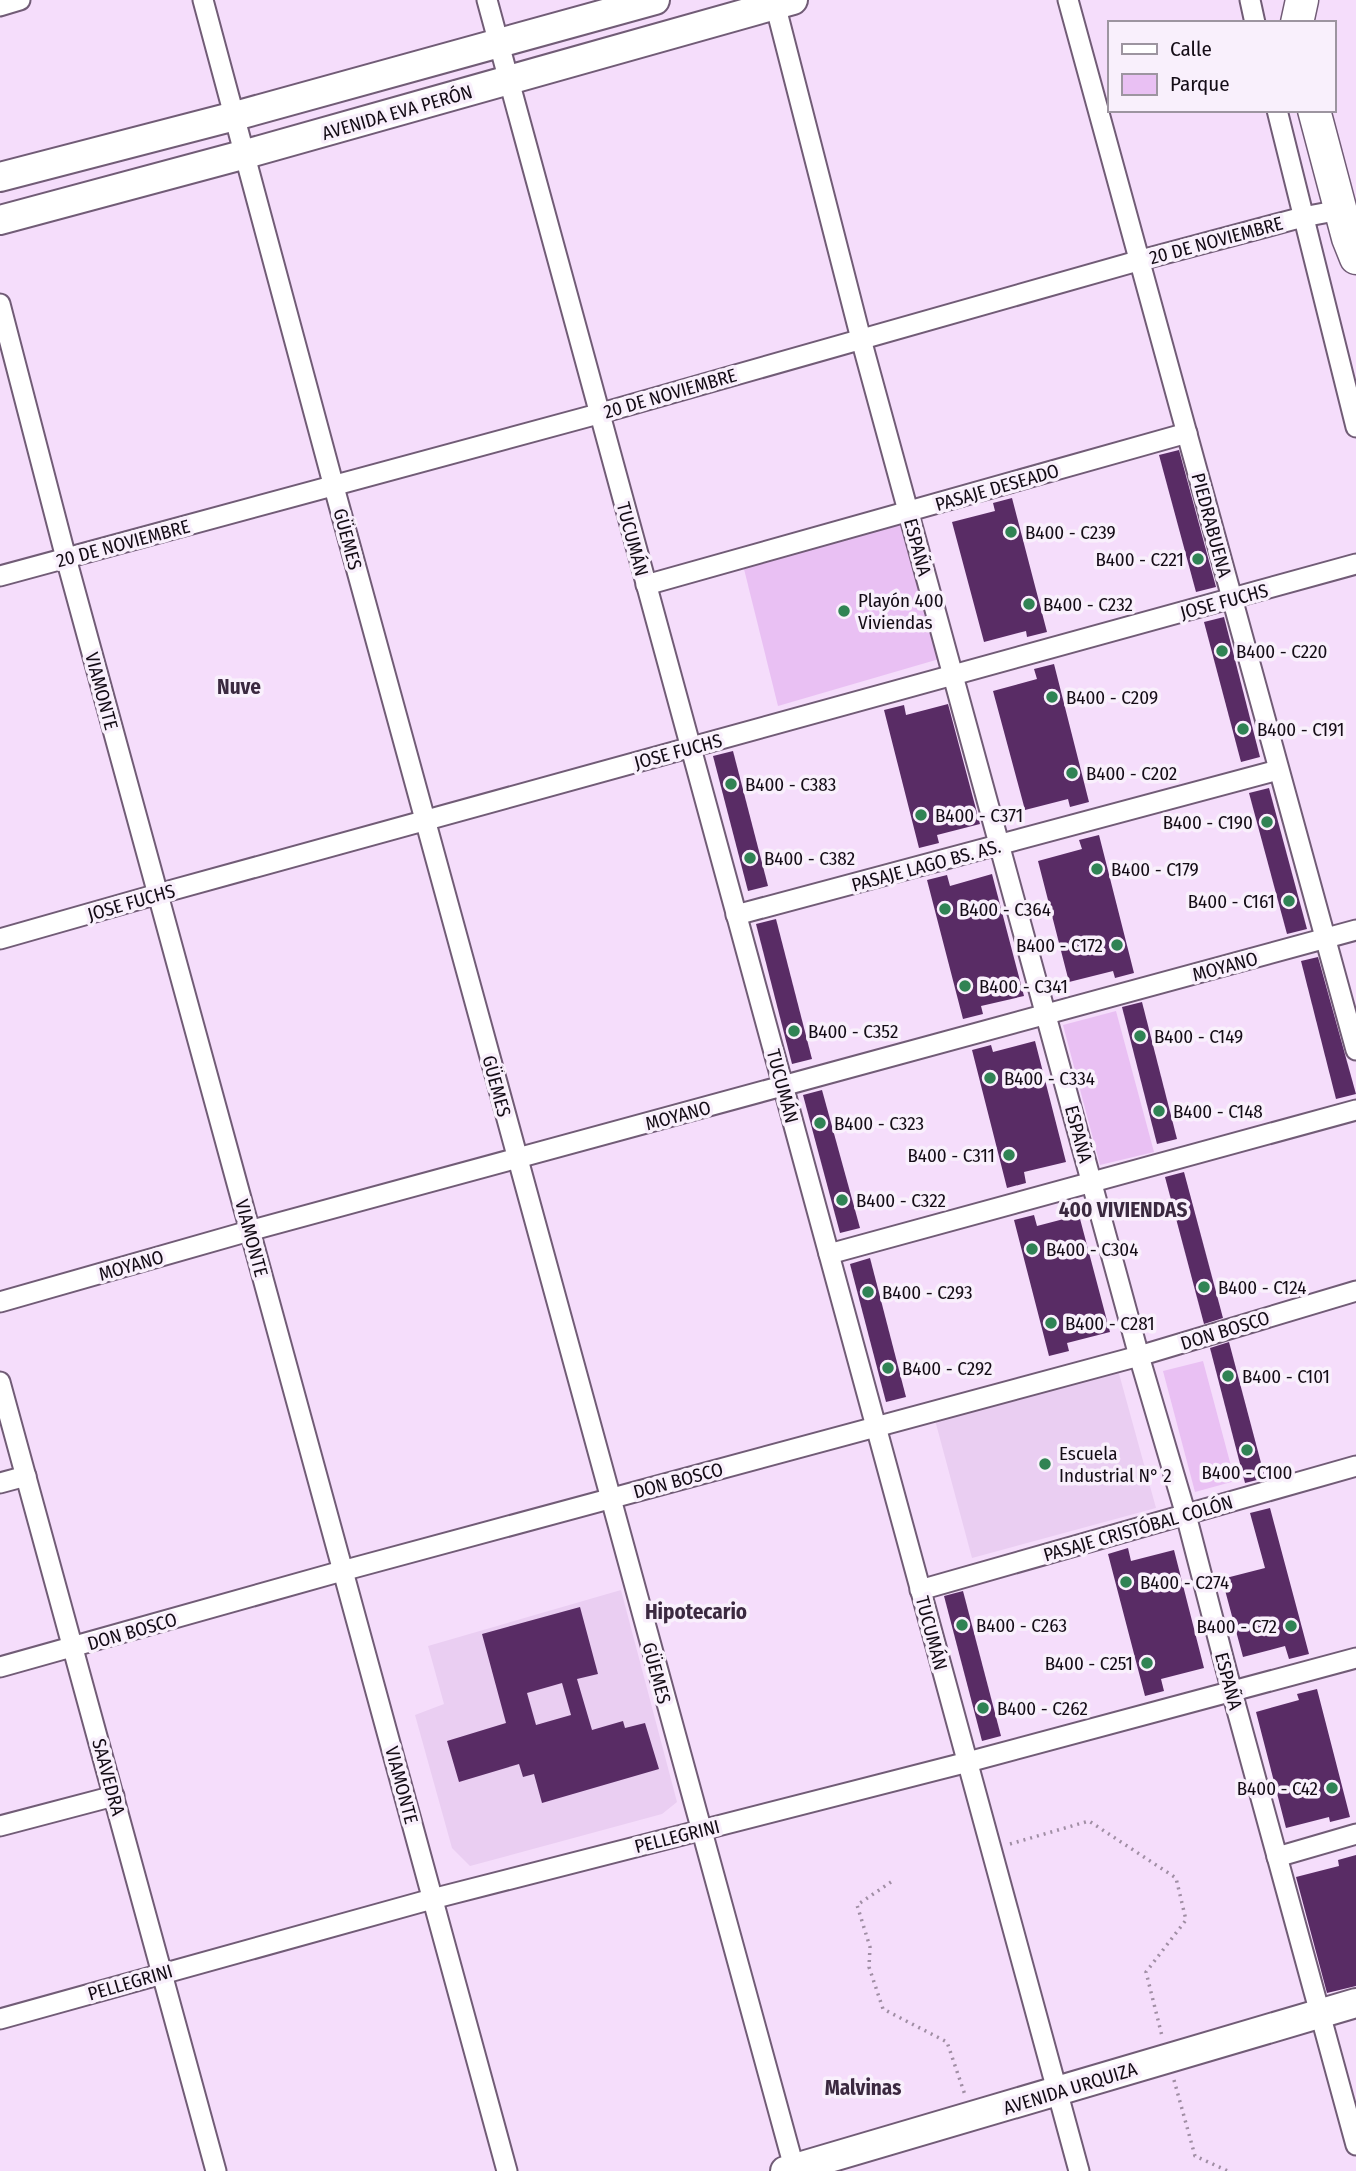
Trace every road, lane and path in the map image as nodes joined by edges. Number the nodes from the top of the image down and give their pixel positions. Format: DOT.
graph roads {
  1 [pos="20,0"];
  2 [pos="203,0"];
  3 [pos="487,0"];
  4 [pos="655,0"];
  5 [pos="1068,0"];
  6 [pos="1250,0"];
  7 [pos="781,2"];
  8 [pos="0,6"];
  9 [pos="1255,21"];
  10 [pos="499,44"];
  11 [pos="509,80"];
  12 [pos="1277,112"];
  13 [pos="1315,112"];
  14 [pos="235,116"];
  15 [pos="246,154"];
  16 [pos="0,177"];
  17 [pos="1340,211"];
  18 [pos="1303,217"];
  19 [pos="0,220"];
  20 [pos="1356,258"];
  21 [pos="1141,260"];
  22 [pos="0,304"];
  23 [pos="861,339"];
  24 [pos="598,414"];
  25 [pos="1356,427"];
  26 [pos="1187,433"];
  27 [pos="334,487"];
  28 [pos="908,512"];
  29 [pos="66,558"];
  30 [pos="1356,564"];
  31 [pos="0,576"];
  32 [pos="646,585"];
  33 [pos="1233,598"];
  34 [pos="953,676"];
  35 [pos="690,747"];
  36 [pos="1278,770"];
  37 [pos="425,821"];
  38 [pos="999,845"];
  39 [pos="158,894"];
  40 [pos="736,915"];
  41 [pos="1356,930"];
  42 [pos="1325,938"];
  43 [pos="0,939"];
  44 [pos="1046,1015"];
  45 [pos="1356,1050"];
  46 [pos="783,1086"];
  47 [pos="1356,1110"];
  48 [pos="517,1159"];
  49 [pos="1091,1181"];
  50 [pos="250,1231"];
  51 [pos="828,1254"];
  52 [pos="1356,1291"];
  53 [pos="0,1302"];
  54 [pos="1139,1356"];
  55 [pos="0,1382"];
  56 [pos="876,1426"];
  57 [pos="1356,1466"];
  58 [pos="26,1476"];
  59 [pos="0,1483"];
  60 [pos="610,1499"];
  61 [pos="1186,1515"];
  62 [pos="342,1571"];
  63 [pos="920,1590"];
  64 [pos="73,1647"];
  65 [pos="1356,1658"];
  66 [pos="0,1667"];
  67 [pos="1232,1692"];
  68 [pos="968,1762"];
  69 [pos="114,1796"];
  70 [pos="0,1826"];
  71 [pos="700,1830"];
  72 [pos="1356,1834"];
  73 [pos="992,1849"];
  74 [pos="1277,1857"];
  75 [pos="891,1882"];
  76 [pos="432,1899"];
  77 [pos="162,1973"];
  78 [pos="1356,2003"];
  79 [pos="1320,2013"];
  80 [pos="0,2019"];
  81 [pos="1168,2058"];
  82 [pos="1058,2092"];
  83 [pos="973,2116"];
  84 [pos="1356,2145"];
  85 [pos="791,2170"];
  86 [pos="216,2171"];
  87 [pos="507,2171"];
  88 [pos="1079,2171"];
  89 [pos="1228,2171"];
  1 -- 8 [label="street"];
  2 -- 14 [label="street, GÜEMES"];
  3 -- 10 [label="street, TUCUMÁN"];
  4 -- 10 [label="street, AVENIDA EVA PERÓN"];
  5 -- 21 [label="street, PIEDRABUENA"];
  6 -- 9 [label="street"];
  7 -- 11 [label="street, AVENIDA EVA PERÓN"];
  7 -- 23 [label="street, ESPAÑA"];
  10 -- 11 [label="street, TUCUMÁN"];
  10 -- 14 [label="street, AVENIDA EVA PERÓN"];
  11 -- 15 [label="street, AVENIDA EVA PERÓN"];
  11 -- 24 [label="street, TUCUMÁN"];
  12 -- 18 [label="street"];
  13 -- 17 [label="main road"];
  14 -- 15 [label="street, GÜEMES"];
  14 -- 16 [label="street, AVENIDA EVA PERÓN"];
  15 -- 19 [label="street, AVENIDA EVA PERÓN"];
  15 -- 27 [label="street, GÜEMES"];
  17 -- 18 [label="street, 20 DE NOVIEMBRE"];
  17 -- 20 [label="main road"];
  18 -- 21 [label="street, 20 DE NOVIEMBRE"];
  18 -- 25 [label="street"];
  21 -- 23 [label="street, 20 DE NOVIEMBRE"];
  21 -- 26 [label="street, PIEDRABUENA"];
  22 -- 29 [label="street, VIAMONTE"];
  23 -- 24 [label="street, 20 DE NOVIEMBRE"];
  23 -- 28 [label="street, ESPAÑA"];
  24 -- 27 [label="street, 20 DE NOVIEMBRE"];
  24 -- 32 [label="street, TUCUMÁN"];
  26 -- 28 [label="street, PASAJE DESEADO"];
  26 -- 33 [label="street, PIEDRABUENA"];
  27 -- 29 [label="street, 20 DE NOVIEMBRE"];
  27 -- 37 [label="street, GÜEMES"];
  28 -- 32 [label="street, PASAJE DESEADO"];
  28 -- 34 [label="street, ESPAÑA"];
  29 -- 31 [label="street, 20 DE NOVIEMBRE"];
  29 -- 39 [label="street, VIAMONTE"];
  30 -- 33 [label="street, JOSE FUCHS"];
  32 -- 35 [label="street, TUCUMÁN"];
  33 -- 34 [label="street, JOSE FUCHS"];
  33 -- 36 [label="street, PIEDRABUENA"];
  34 -- 35 [label="street, JOSE FUCHS"];
  34 -- 38 [label="street, ESPAÑA"];
  35 -- 37 [label="street, JOSE FUCHS"];
  35 -- 40 [label="street, TUCUMÁN"];
  36 -- 38 [label="street, PASAJE LAGO BS. AS."];
  36 -- 42 [label="street, PIEDRABUENA"];
  37 -- 39 [label="street, JOSE FUCHS"];
  37 -- 48 [label="street, GÜEMES"];
  38 -- 40 [label="street, PASAJE LAGO BS. AS."];
  38 -- 44 [label="street, ESPAÑA"];
  39 -- 43 [label="street, JOSE FUCHS"];
  39 -- 50 [label="street, VIAMONTE"];
  40 -- 46 [label="street, TUCUMÁN"];
  41 -- 42 [label="street, MOYANO"];
  42 -- 44 [label="street, MOYANO"];
  42 -- 45 [label="street, PIEDRABUENA"];
  44 -- 46 [label="street, MOYANO"];
  44 -- 49 [label="street, ESPAÑA"];
  46 -- 48 [label="street, MOYANO"];
  46 -- 51 [label="street, TUCUMÁN"];
  47 -- 49 [label="street"];
  48 -- 50 [label="street, MOYANO"];
  48 -- 60 [label="street, GÜEMES"];
  49 -- 51 [label="street"];
  49 -- 54 [label="street, ESPAÑA"];
  50 -- 53 [label="street, MOYANO"];
  50 -- 62 [label="street, VIAMONTE"];
  51 -- 56 [label="street, TUCUMÁN"];
  52 -- 54 [label="street, DON BOSCO"];
  54 -- 56 [label="street, DON BOSCO"];
  54 -- 61 [label="street, ESPAÑA"];
  55 -- 58 [label="street, SAAVEDRA"];
  56 -- 60 [label="street, DON BOSCO"];
  56 -- 63 [label="street, TUCUMÁN"];
  57 -- 61 [label="street, PASAJE CRISTÓBAL COLÓN"];
  58 -- 59 [label="street"];
  58 -- 64 [label="street, SAAVEDRA"];
  60 -- 62 [label="street, DON BOSCO"];
  60 -- 71 [label="street, GÜEMES"];
  61 -- 63 [label="street, PASAJE CRISTÓBAL COLÓN"];
  61 -- 67 [label="street, ESPAÑA"];
  62 -- 64 [label="street, DON BOSCO"];
  62 -- 76 [label="street, VIAMONTE"];
  63 -- 68 [label="street, TUCUMÁN"];
  64 -- 66 [label="street, DON BOSCO"];
  64 -- 69 [label="street, SAAVEDRA"];
  65 -- 67 [label="street, PELLEGRINI"];
  67 -- 68 [label="street, PELLEGRINI"];
  67 -- 74 [label="street, ESPAÑA"];
  68 -- 71 [label="street, PELLEGRINI"];
  68 -- 73 [label="street, TUCUMÁN"];
  69 -- 70 [label="street"];
  69 -- 77 [label="street, SAAVEDRA"];
  71 -- 76 [label="street, PELLEGRINI"];
  71 -- 85 [label="street, GÜEMES"];
  72 -- 74 [label="street"];
  73 -- 81 [label="path"];
  73 -- 82 [label="street, TUCUMÁN"];
  74 -- 79 [label="street, ESPAÑA"];
  75 -- 83 [label="path"];
  76 -- 77 [label="street, PELLEGRINI"];
  76 -- 87 [label="street, VIAMONTE"];
  77 -- 80 [label="street, PELLEGRINI"];
  77 -- 86 [label="street, SAAVEDRA"];
  78 -- 79 [label="street, AVENIDA URQUIZA"];
  79 -- 81 [label="street, AVENIDA URQUIZA"];
  79 -- 84 [label="street, ESPAÑA"];
  81 -- 82 [label="street, AVENIDA URQUIZA"];
  81 -- 89 [label="path"];
  82 -- 83 [label="street, AVENIDA URQUIZA"];
  82 -- 88 [label="street, TUCUMÁN"];
  83 -- 85 [label="street, AVENIDA URQUIZA"];
}
